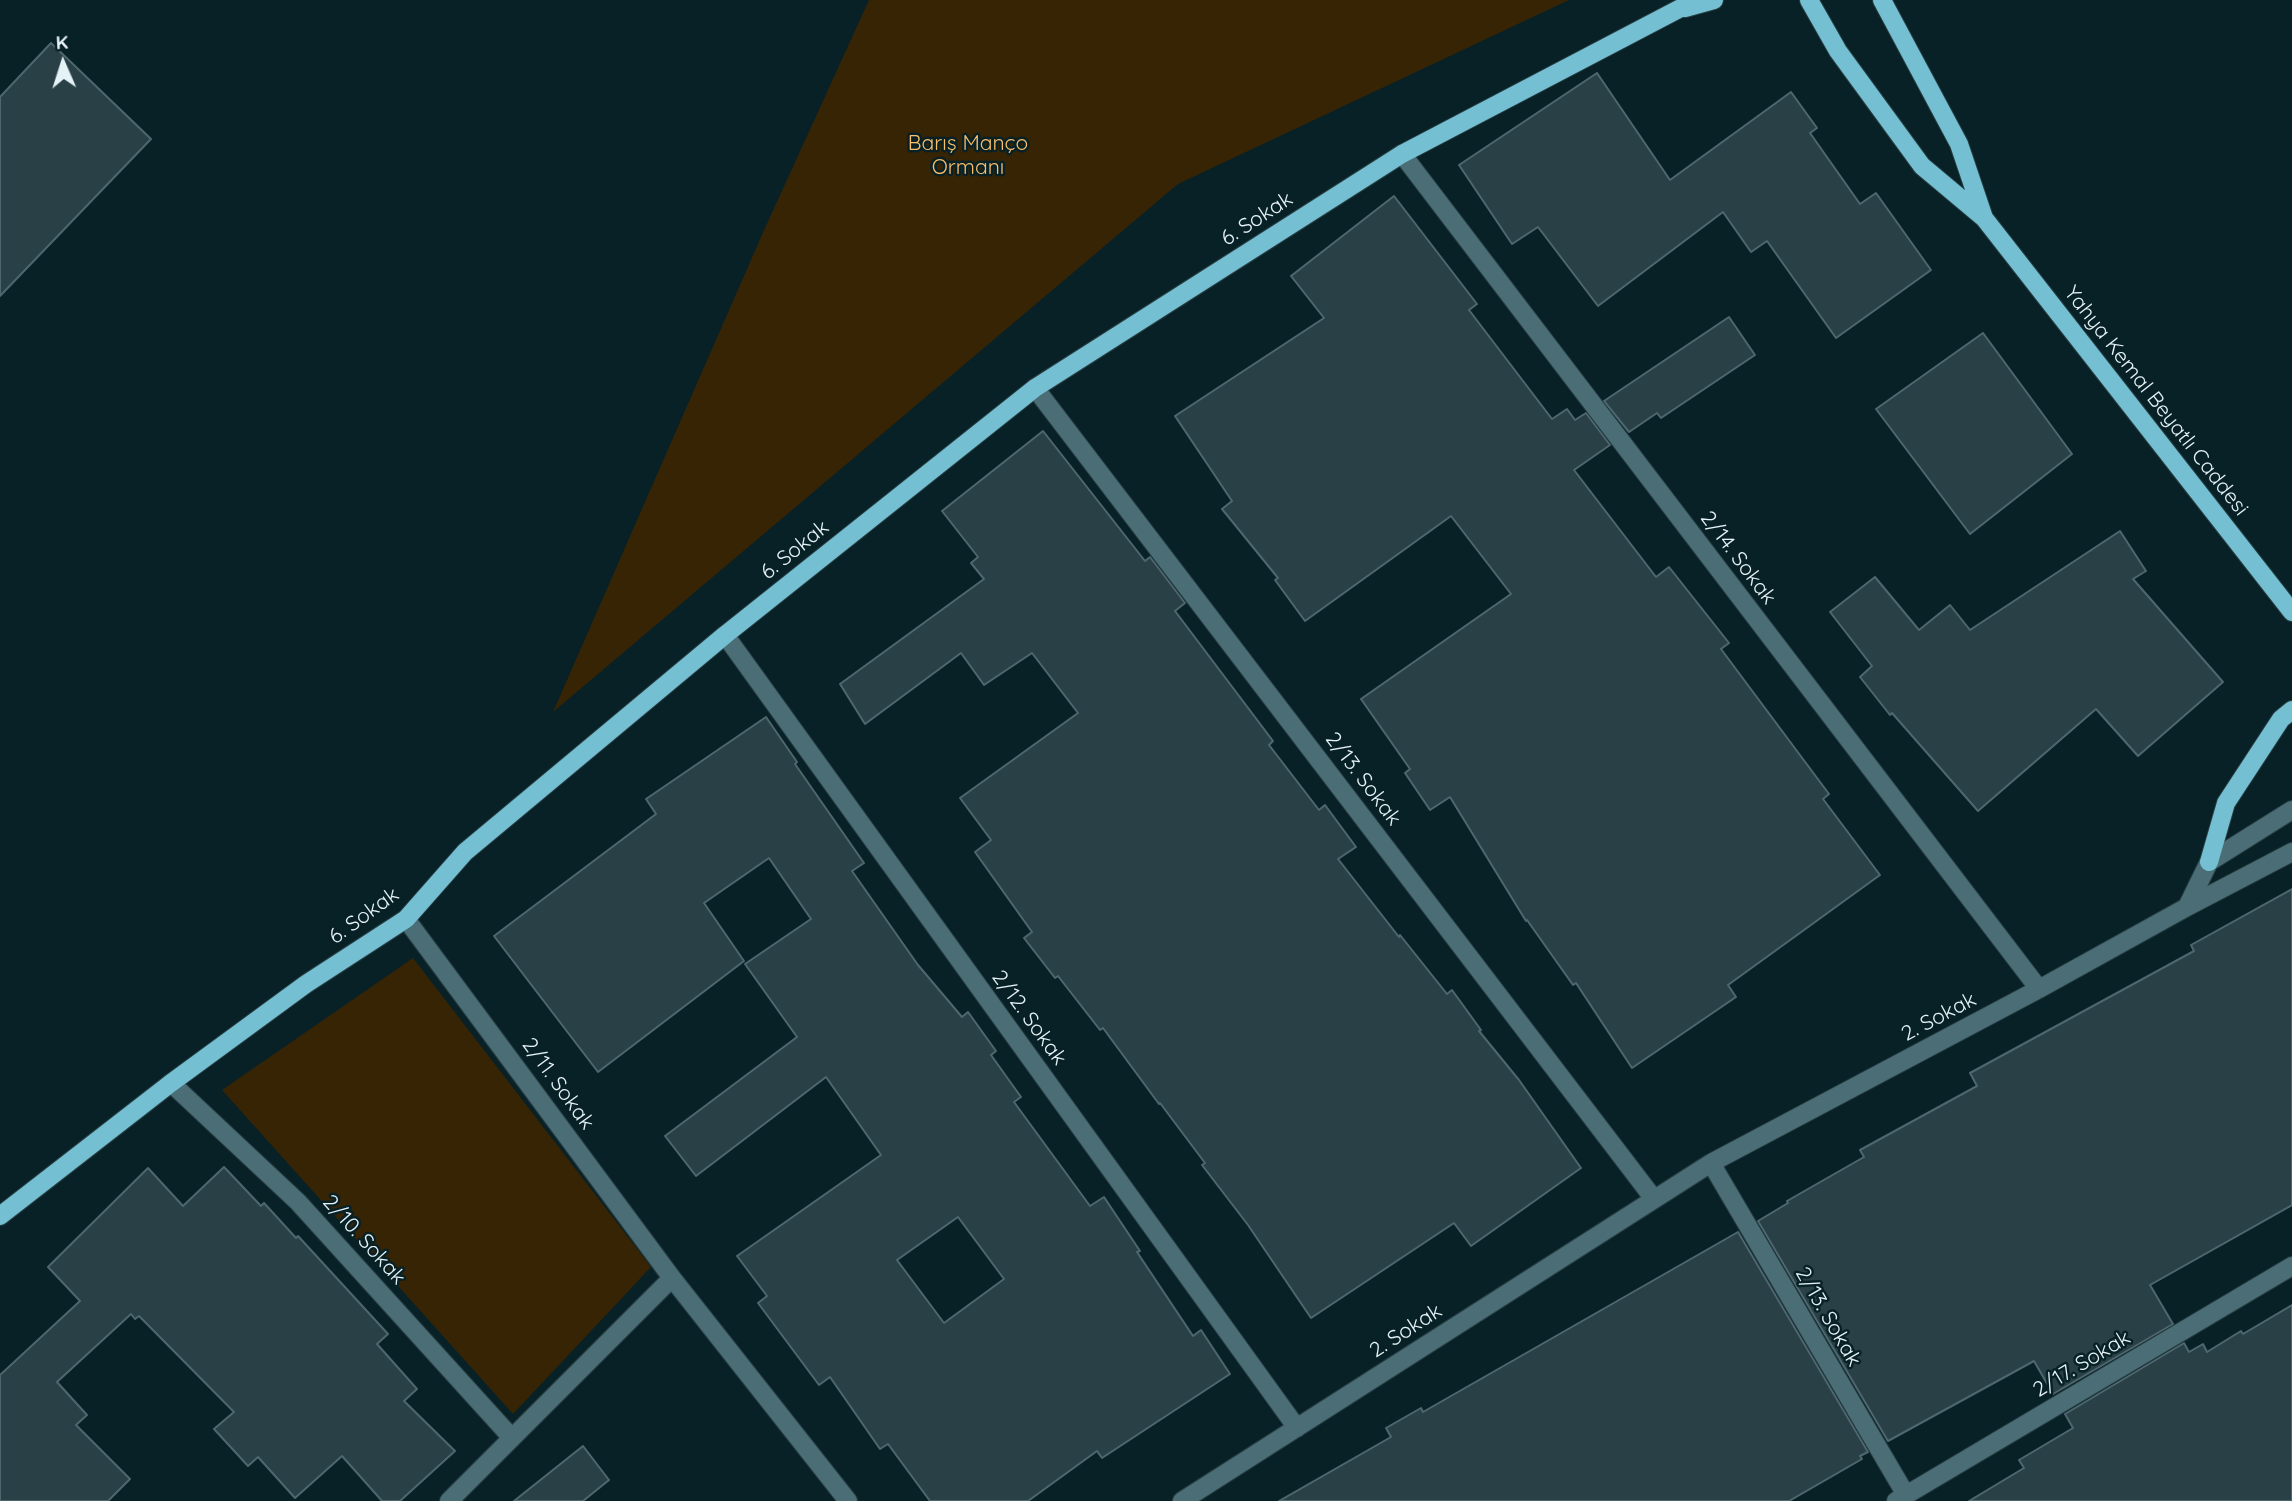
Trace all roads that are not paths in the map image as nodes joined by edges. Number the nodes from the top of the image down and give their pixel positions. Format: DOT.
graph roads {
  1 [pos="1714,0"];
  2 [pos="1809,0"];
  3 [pos="1882,0"];
  4 [pos="1689,5"];
  5 [pos="1402,154"];
  6 [pos="1984,218"];
  7 [pos="1035,388"];
  8 [pos="2292,612"];
  9 [pos="725,635"];
  10 [pos="2292,710"];
  11 [pos="2292,810"];
  12 [pos="2292,852"];
  13 [pos="2208,862"];
  14 [pos="2187,907"];
  15 [pos="406,919"];
  16 [pos="2039,989"];
  17 [pos="172,1083"];
  18 [pos="1711,1163"];
  19 [pos="1654,1199"];
  20 [pos="0,1216"];
  21 [pos="2292,1266"];
  22 [pos="672,1278"];
  23 [pos="1297,1428"];
  24 [pos="512,1438"];
  25 [pos="1901,1498"];
  26 [pos="449,1501"];
  27 [pos="848,1501"];
  28 [pos="1182,1501"];
  1 -- 4 [label="main road, 6. Sokak"];
  2 -- 6 [label="main road, Yahya Kemal Beyatlı Caddesi"];
  3 -- 6 [label="main road, Yahya Kemal Beyatlı Caddesi"];
  4 -- 5 [label="main road, 6. Sokak"];
  5 -- 7 [label="main road, 6. Sokak"];
  5 -- 16 [label="street, 2/14. Sokak"];
  6 -- 8 [label="main road, Yahya Kemal Beyatlı Caddesi"];
  7 -- 9 [label="main road, 6. Sokak"];
  7 -- 19 [label="street, 2/13. Sokak"];
  9 -- 15 [label="main road, 6. Sokak"];
  9 -- 23 [label="street, 2/12. Sokak"];
  10 -- 13 [label="main road"];
  11 -- 13 [label="street"];
  12 -- 14 [label="street, 2. Sokak"];
  13 -- 14 [label="street"];
  14 -- 16 [label="street, 2. Sokak"];
  15 -- 17 [label="main road, 6. Sokak"];
  15 -- 22 [label="street, 2/11. Sokak"];
  16 -- 18 [label="street, 2. Sokak"];
  17 -- 20 [label="main road, 6. Sokak"];
  17 -- 24 [label="street, 2/10. Sokak"];
  18 -- 19 [label="street, 2. Sokak"];
  18 -- 25 [label="street, 2/13. Sokak"];
  19 -- 23 [label="street, 2. Sokak"];
  21 -- 25 [label="street, 2/17. Sokak"];
  22 -- 24 [label="street"];
  22 -- 27 [label="street, 2/11. Sokak"];
  23 -- 28 [label="street, 2. Sokak"];
  24 -- 26 [label="street"];
}
